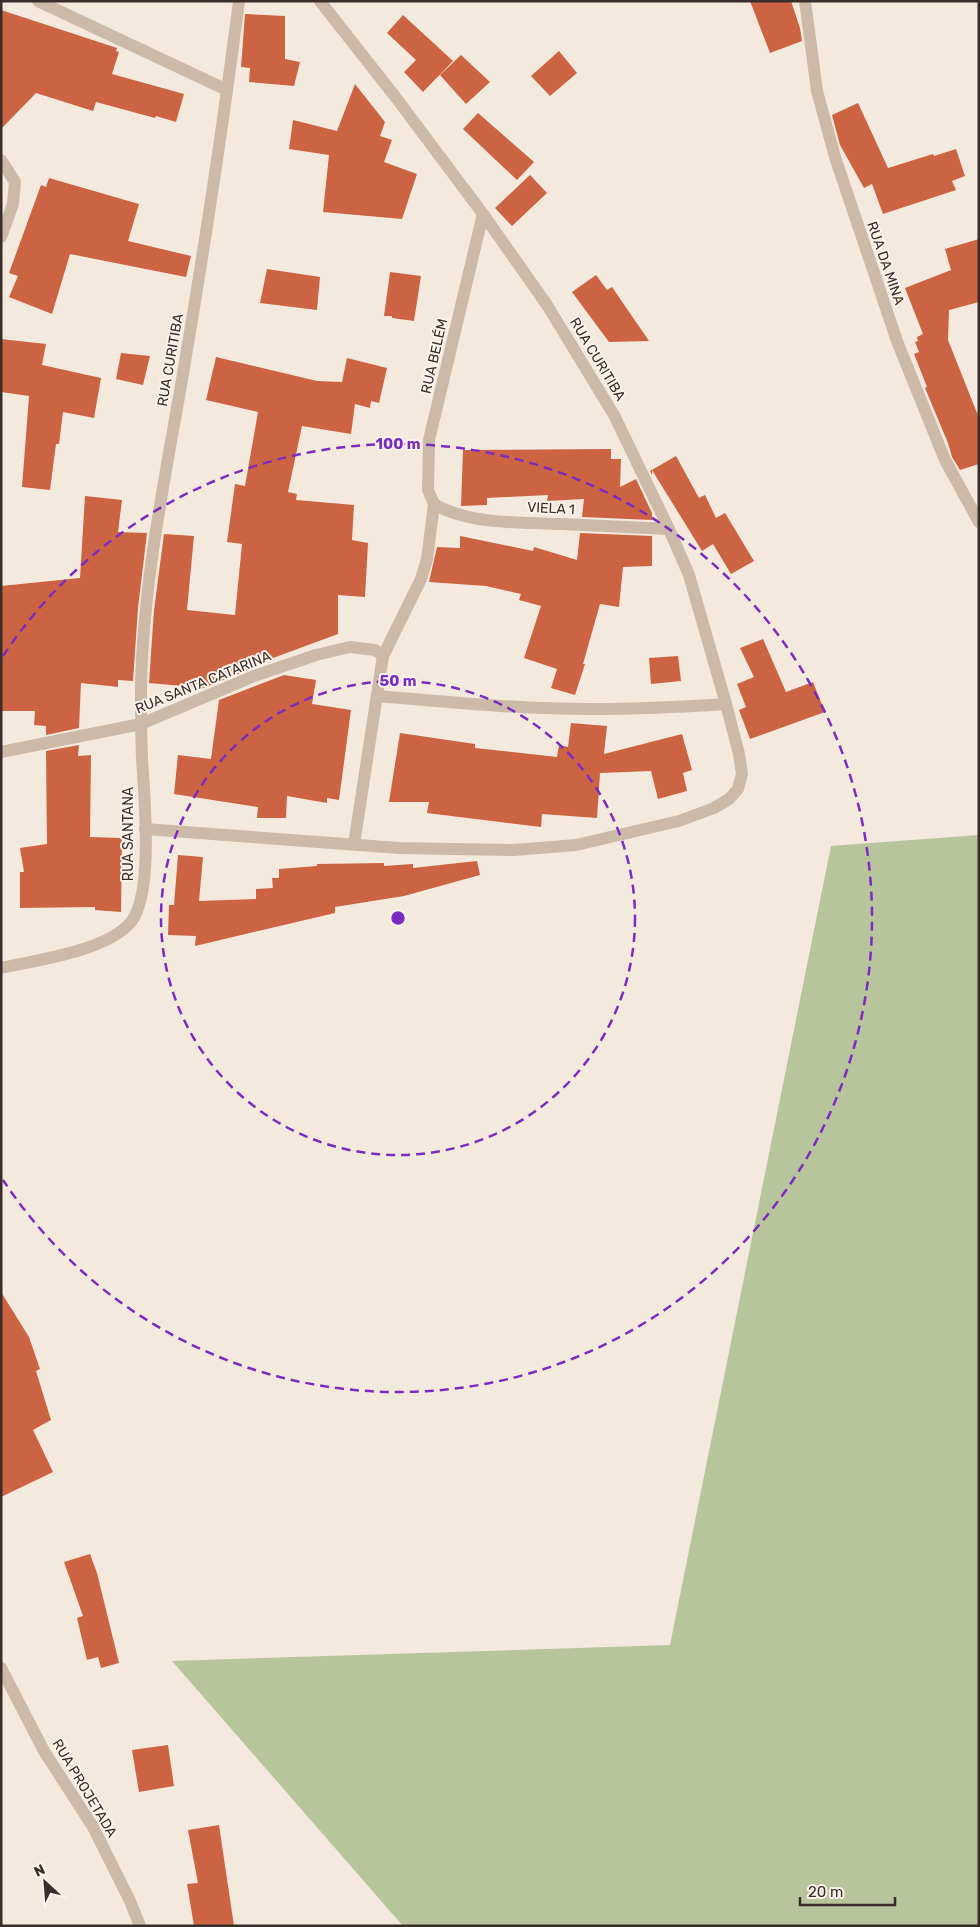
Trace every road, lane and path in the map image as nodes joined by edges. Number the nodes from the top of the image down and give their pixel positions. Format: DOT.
graph roads {
  1 [pos="38,1"];
  2 [pos="239,1"];
  3 [pos="320,1"];
  4 [pos="805,1"];
  5 [pos="227,90"];
  6 [pos="1,160"];
  7 [pos="483,214"];
  8 [pos="1,237"];
  9 [pos="434,504"];
  10 [pos="979,522"];
  11 [pos="669,529"];
  12 [pos="383,656"];
  13 [pos="377,696"];
  14 [pos="726,704"];
  15 [pos="141,724"];
  16 [pos="1,752"];
  17 [pos="145,829"];
  18 [pos="354,844"];
  19 [pos="1,968"];
  20 [pos="1,1668"];
  21 [pos="140,1926"];
  1 -- 5 [label="street"];
  2 -- 5 [label="street, RUA CURITIBA"];
  3 -- 7 [label="street, RUA CURITIBA"];
  4 -- 10 [label="street, RUA DA MINA"];
  5 -- 15 [label="street, RUA CURITIBA"];
  6 -- 8 [label="street"];
  7 -- 9 [label="street, RUA BELÉM"];
  7 -- 11 [label="street, RUA CURITIBA"];
  9 -- 11 [label="street, VIELA 1"];
  9 -- 12 [label="street"];
  11 -- 14 [label="street, RUA CURITIBA"];
  12 -- 13 [label="street"];
  12 -- 15 [label="street, RUA SANTA CATARINA"];
  13 -- 14 [label="street"];
  13 -- 18 [label="street"];
  14 -- 18 [label="street, RUA CURITIBA"];
  15 -- 16 [label="street, RUA SANTA CATARINA"];
  15 -- 17 [label="street, RUA SANTANA"];
  17 -- 18 [label="street, RUA CURITIBA"];
  17 -- 19 [label="street, RUA SANTANA"];
  20 -- 21 [label="street, RUA PROJETADA"];
}
